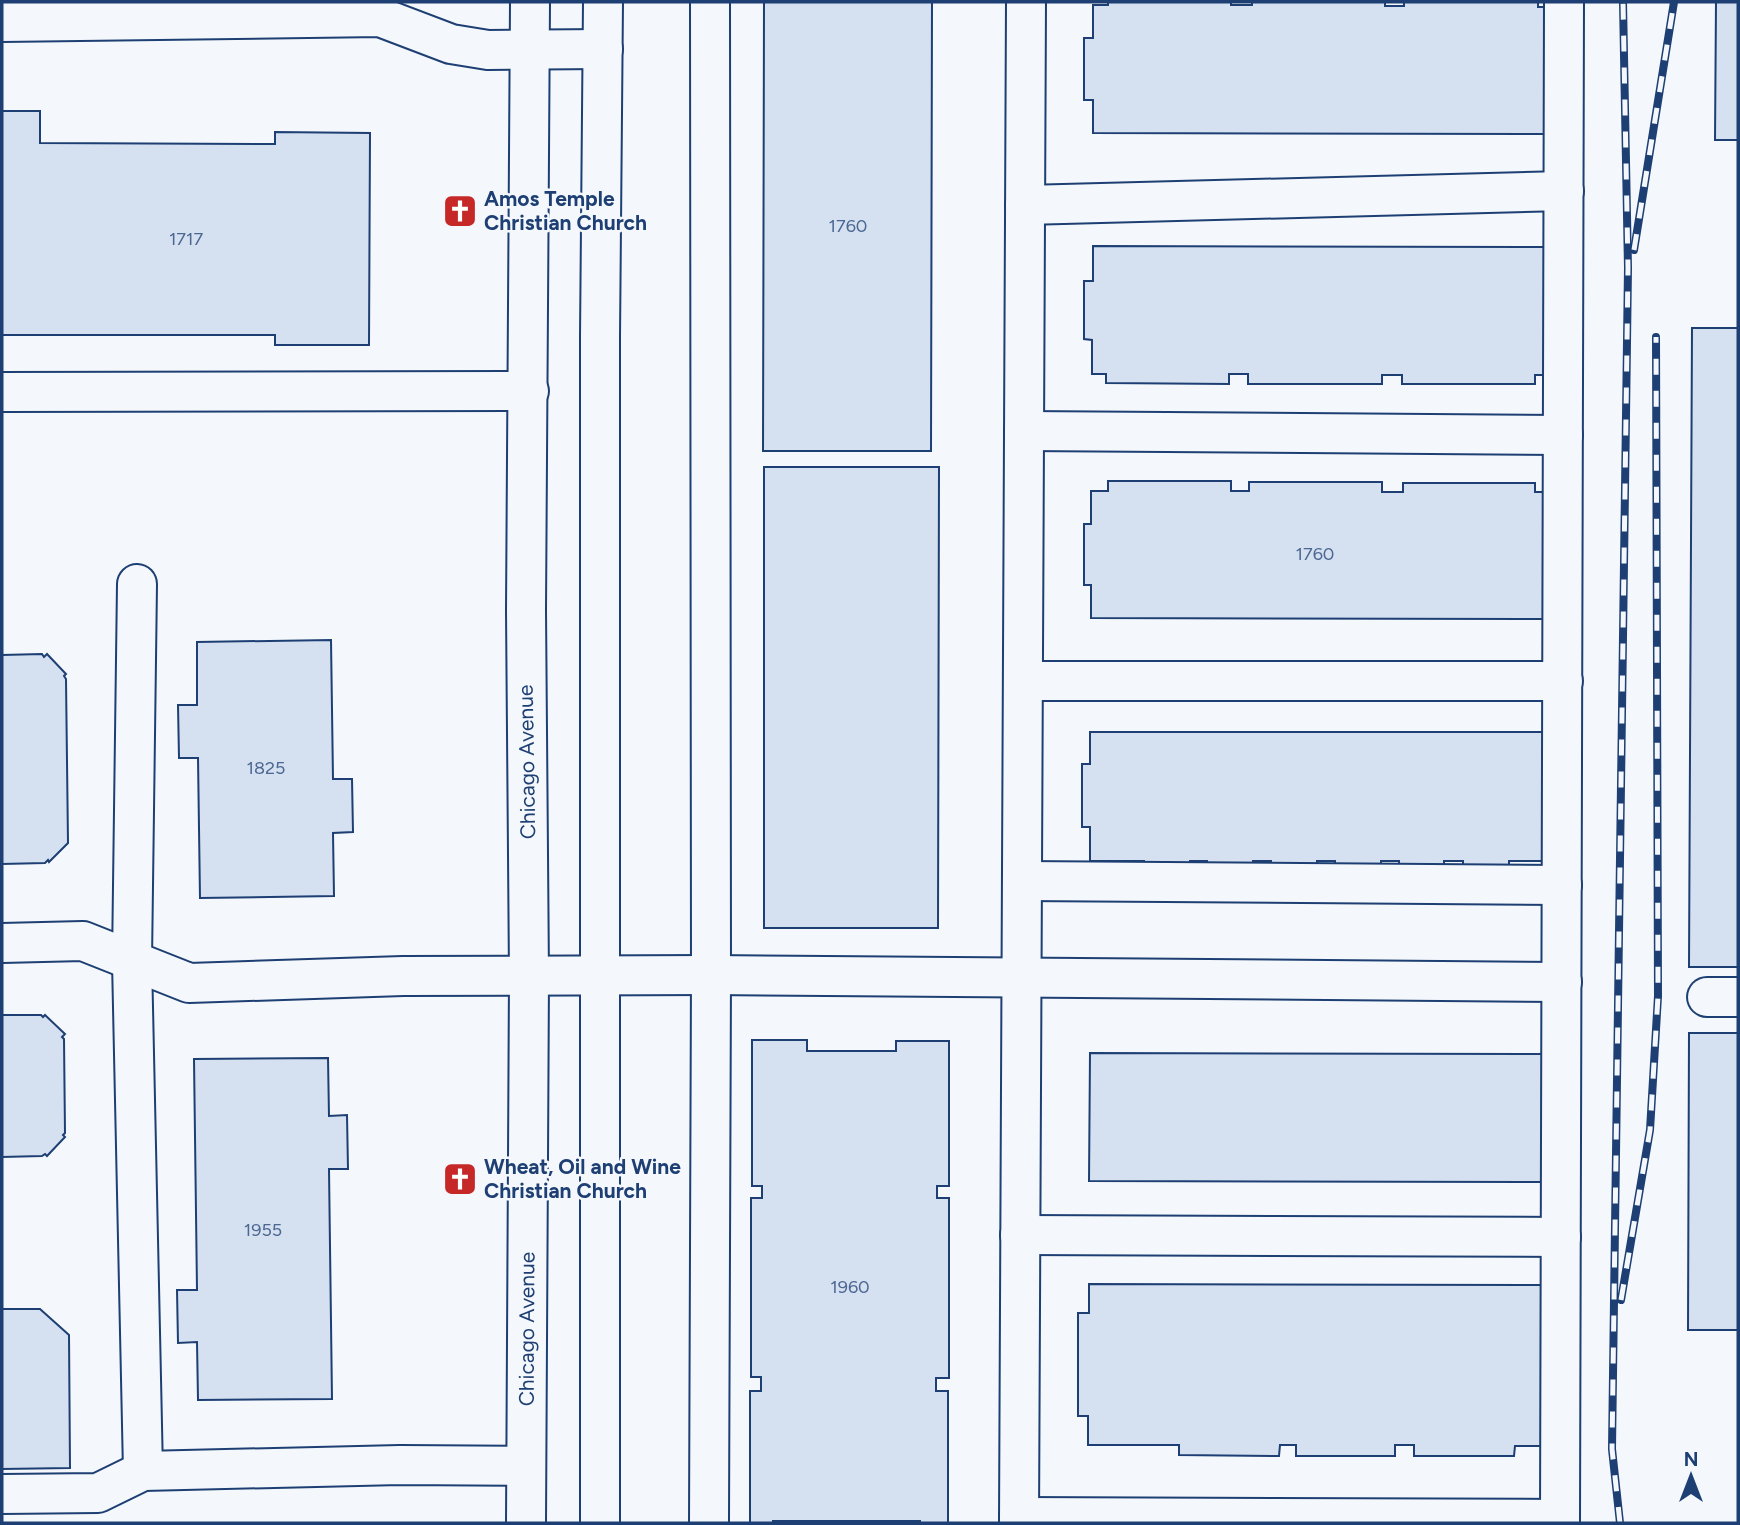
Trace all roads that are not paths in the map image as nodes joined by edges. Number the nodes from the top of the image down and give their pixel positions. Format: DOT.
graph roads {
  1 [pos="530,2"];
  2 [pos="603,2"];
  3 [pos="710,2"];
  4 [pos="1026,2"];
  5 [pos="1564,2"];
  6 [pos="2,22"];
  7 [pos="603,49"];
  8 [pos="529,50"];
  9 [pos="1564,191"];
  10 [pos="1025,205"];
  11 [pos="528,391"];
  12 [pos="2,392"];
  13 [pos="1024,431"];
  14 [pos="1563,435"];
  15 [pos="137,584"];
  16 [pos="1023,681"];
  17 [pos="1563,681"];
  18 [pos="1022,881"];
  19 [pos="1562,885"];
  20 [pos="2,943"];
  21 [pos="132,961"];
  22 [pos="711,975"];
  23 [pos="529,976"];
  24 [pos="601,976"];
  25 [pos="1021,978"];
  26 [pos="1562,982"];
  27 [pos="1020,1236"];
  28 [pos="1561,1237"];
  29 [pos="526,1466"];
  30 [pos="143,1471"];
  31 [pos="2,1494"];
  32 [pos="1019,1520"];
  33 [pos="1560,1521"];
  34 [pos="526,1523"];
  35 [pos="600,1523"];
  36 [pos="709,1523"];
  1 -- 8 [label="main road, Chicago Avenue"];
  2 -- 7 [label="main road"];
  3 -- 22 [label="main road"];
  4 -- 10 [label="main road"];
  5 -- 9 [label="main road"];
  6 -- 8 [label="main road"];
  7 -- 8 [label="main road"];
  7 -- 24 [label="main road"];
  8 -- 11 [label="main road, Chicago Avenue"];
  9 -- 10 [label="main road"];
  9 -- 14 [label="main road"];
  10 -- 13 [label="main road"];
  11 -- 12 [label="main road"];
  11 -- 23 [label="main road, Chicago Avenue"];
  13 -- 14 [label="main road"];
  13 -- 16 [label="main road"];
  14 -- 17 [label="main road"];
  15 -- 21 [label="main road"];
  16 -- 17 [label="main road"];
  16 -- 18 [label="main road"];
  17 -- 19 [label="main road"];
  18 -- 19 [label="main road"];
  18 -- 25 [label="main road"];
  19 -- 26 [label="main road"];
  20 -- 21 [label="main road"];
  21 -- 23 [label="main road"];
  21 -- 30 [label="main road"];
  22 -- 24 [label="main road"];
  22 -- 25 [label="main road"];
  22 -- 36 [label="main road"];
  23 -- 24 [label="main road"];
  23 -- 29 [label="main road, Chicago Avenue"];
  24 -- 35 [label="main road"];
  25 -- 26 [label="main road"];
  25 -- 27 [label="main road"];
  26 -- 28 [label="main road"];
  27 -- 28 [label="main road"];
  27 -- 32 [label="main road"];
  28 -- 33 [label="main road"];
  29 -- 30 [label="main road"];
  29 -- 34 [label="main road, Chicago Avenue"];
  30 -- 31 [label="main road"];
  32 -- 33 [label="main road"];
}
